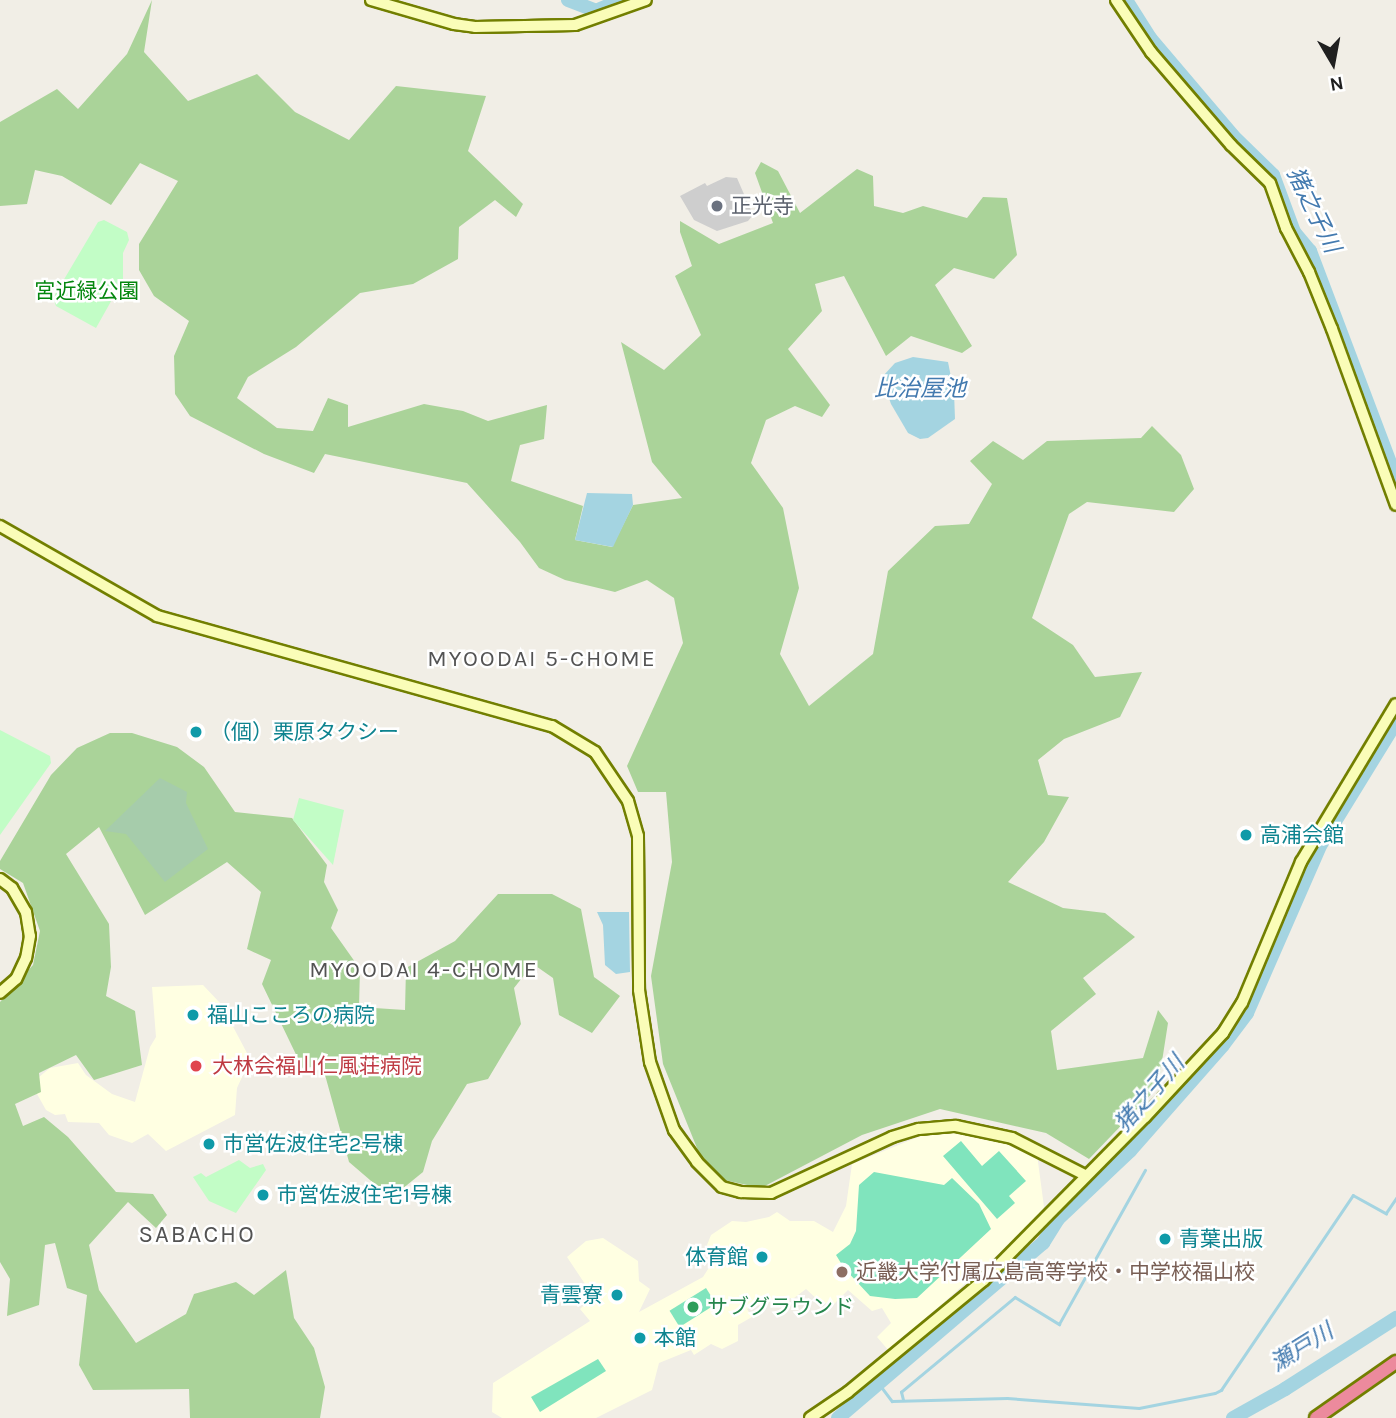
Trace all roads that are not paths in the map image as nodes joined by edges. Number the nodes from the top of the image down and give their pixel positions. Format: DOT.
graph roads {
  1 [pos="371,0"];
  2 [pos="646,0"];
  3 [pos="1116,0"];
  4 [pos="1396,505"];
  5 [pos="0,526"];
  6 [pos="1396,704"];
  7 [pos="0,879"];
  8 [pos="0,993"];
  9 [pos="1085,1175"];
  10 [pos="1396,1362"];
  11 [pos="1396,1372"];
  12 [pos="810,1418"];
  13 [pos="1316,1418"];
  14 [pos="1331,1418"];
  1 -- 2 [label="street"];
  3 -- 4 [label="street"];
  5 -- 9 [label="street"];
  6 -- 9 [label="street"];
  7 -- 8 [label="street"];
  9 -- 12 [label="street"];
  10 -- 13 [label="highway"];
  11 -- 14 [label="highway"];
}
